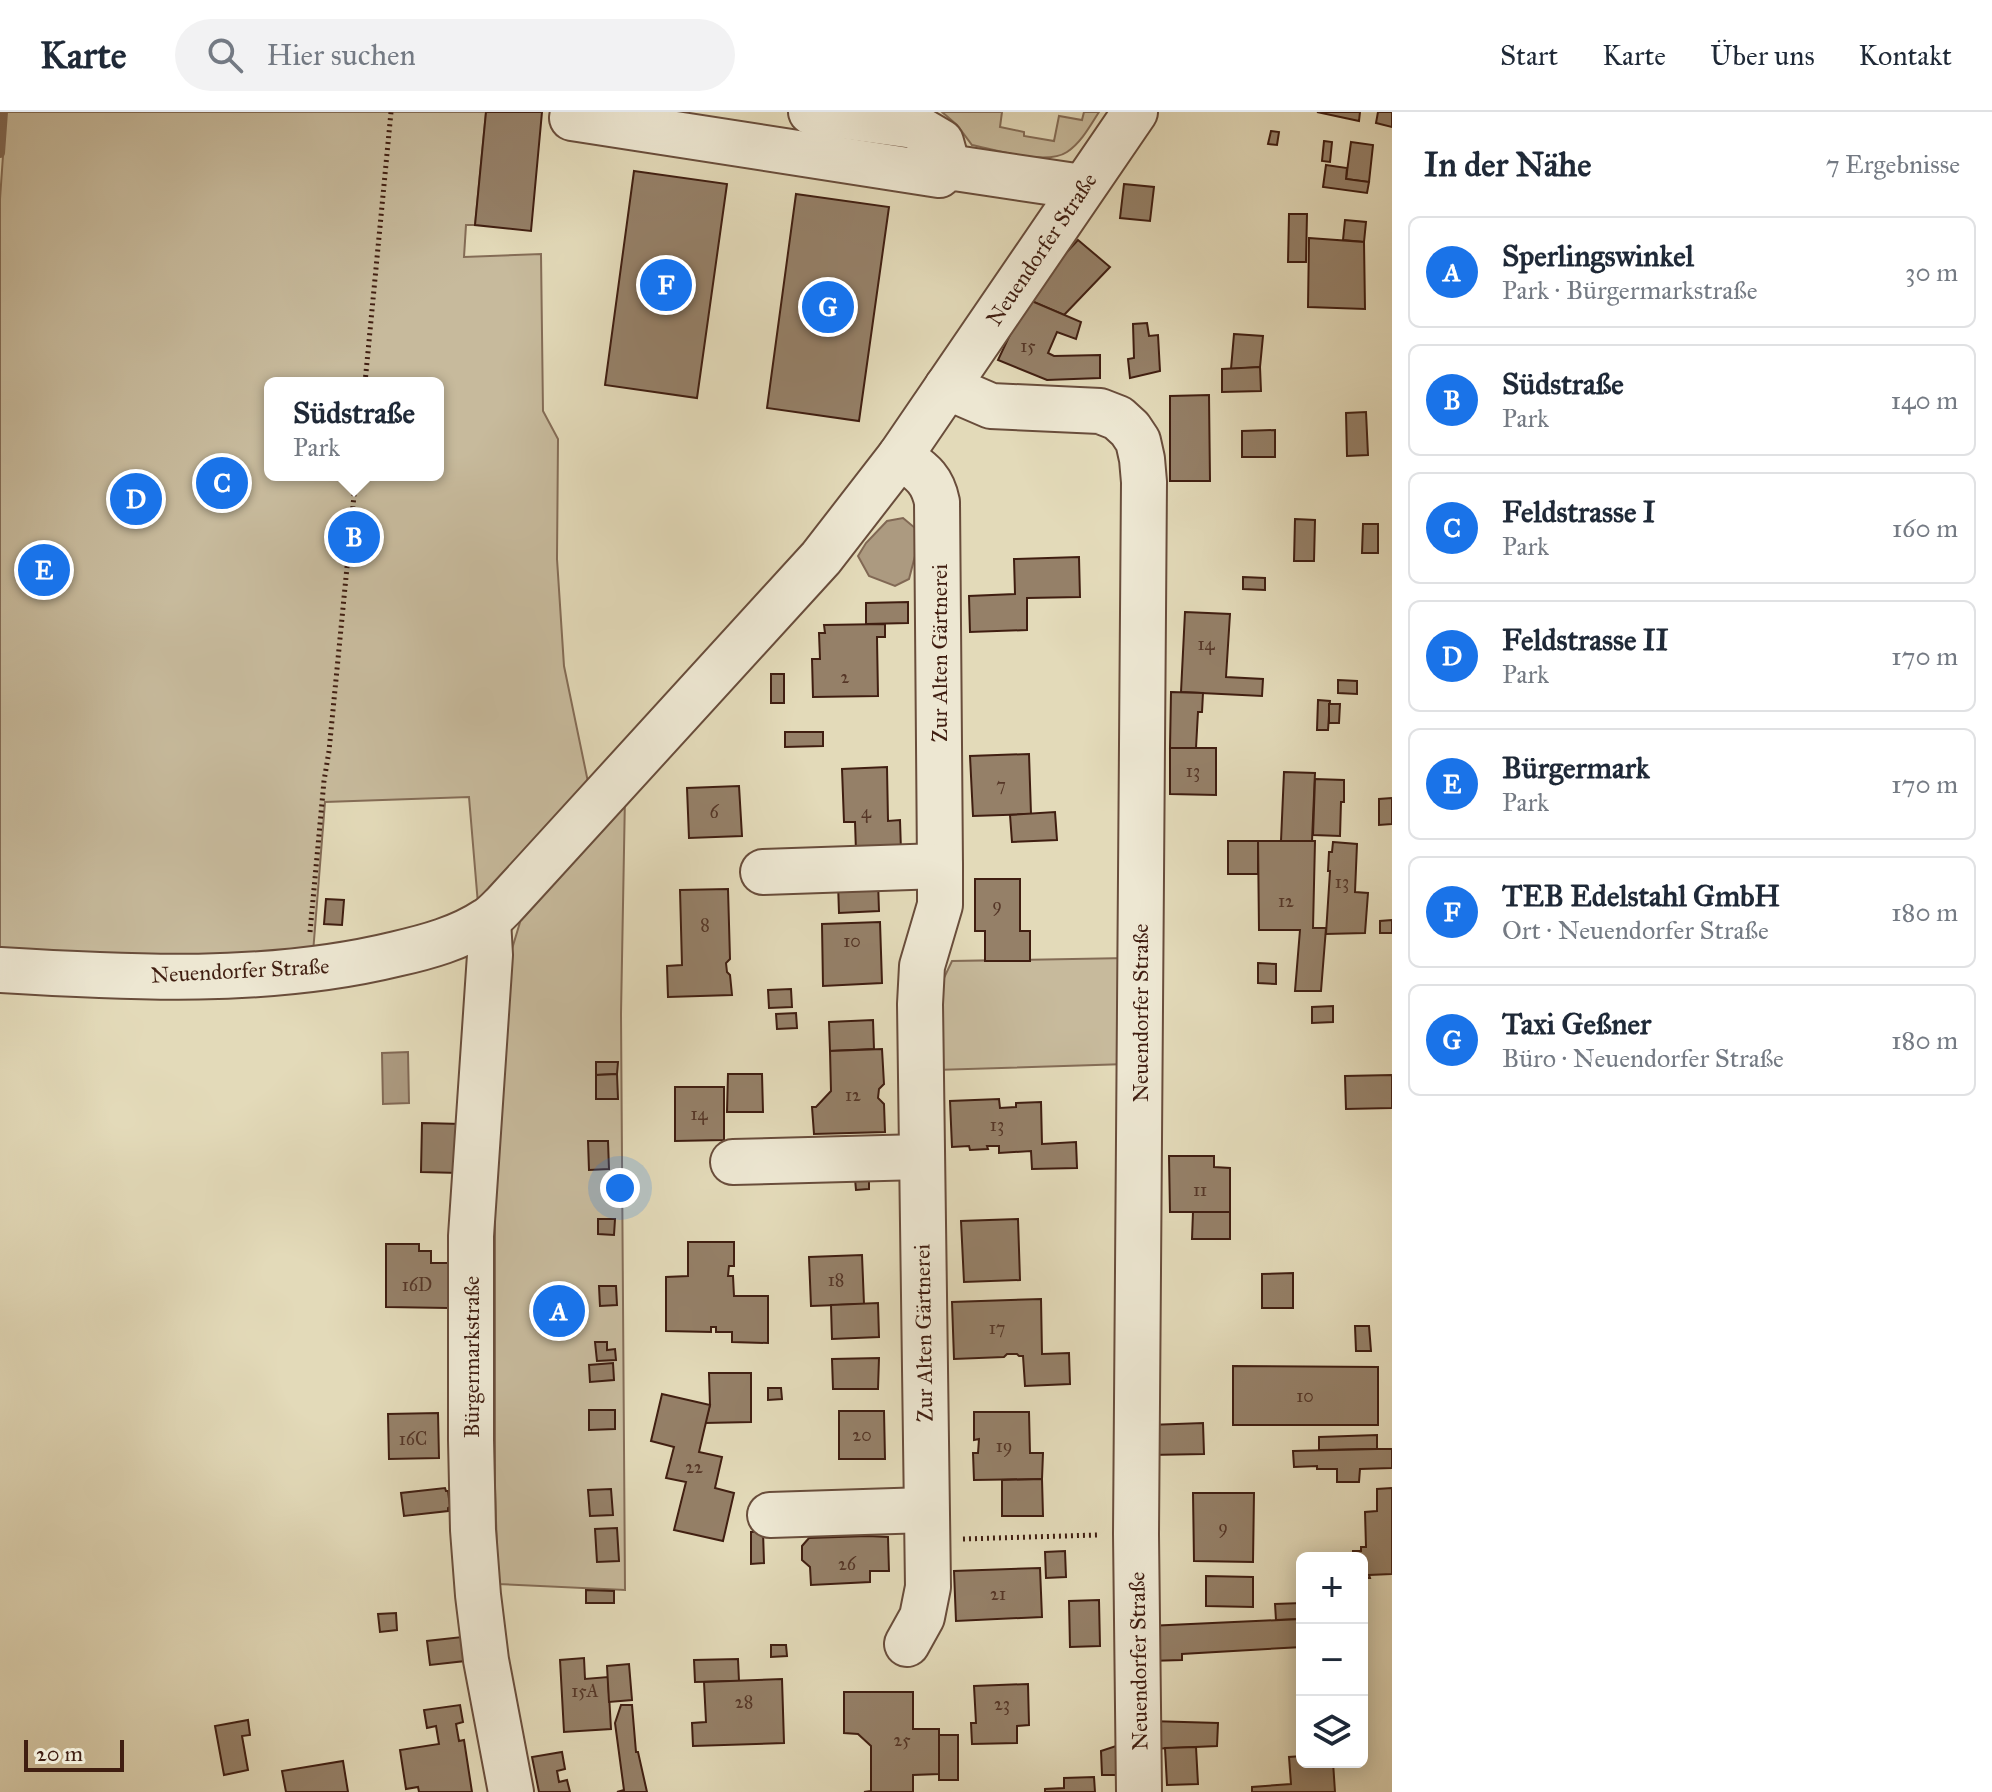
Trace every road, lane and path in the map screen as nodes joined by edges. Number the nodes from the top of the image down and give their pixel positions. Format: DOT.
graph roads {
  1 [pos="391,112"];
  2 [pos="573,112"];
  3 [pos="811,112"];
  4 [pos="1135,112"];
  5 [pos="948,167"];
  6 [pos="1082,187"];
  7 [pos="366,377"];
  8 [pos="947,387"];
  9 [pos="900,456"];
  10 [pos="355,481"];
  11 [pos="940,866"];
  12 [pos="763,872"];
  13 [pos="488,920"];
  14 [pos="308,969"];
  15 [pos="0,970"];
  16 [pos="921,1157"];
  17 [pos="733,1162"];
  18 [pos="770,1515"];
  19 [pos="926,1525"];
  20 [pos="1136,1534"];
  21 [pos="907,1644"];
  22 [pos="511,1792"];
  23 [pos="1139,1792"];
  1 -- 7 [label="path"];
  2 -- 5 [label="street"];
  3 -- 5 [label="street"];
  4 -- 6 [label="street, Neuendorfer Straße"];
  5 -- 6 [label="street"];
  6 -- 8 [label="street, Neuendorfer Straße"];
  8 -- 9 [label="street, Neuendorfer Straße"];
  8 -- 20 [label="street, Neuendorfer Straße"];
  9 -- 11 [label="street, Zur Alten Gärtnerei"];
  9 -- 13 [label="street, Neuendorfer Straße"];
  10 -- 14 [label="path"];
  11 -- 12 [label="street"];
  11 -- 16 [label="street, Zur Alten Gärtnerei"];
  13 -- 14 [label="street, Neuendorfer Straße"];
  13 -- 22 [label="street, Bürgermarkstraße"];
  14 -- 15 [label="street, Neuendorfer Straße"];
  16 -- 17 [label="street"];
  16 -- 19 [label="street, Zur Alten Gärtnerei"];
  18 -- 19 [label="street"];
  19 -- 20 [label="path"];
  19 -- 21 [label="street, Zur Alten Gärtnerei"];
  20 -- 23 [label="street, Neuendorfer Straße"];
}
